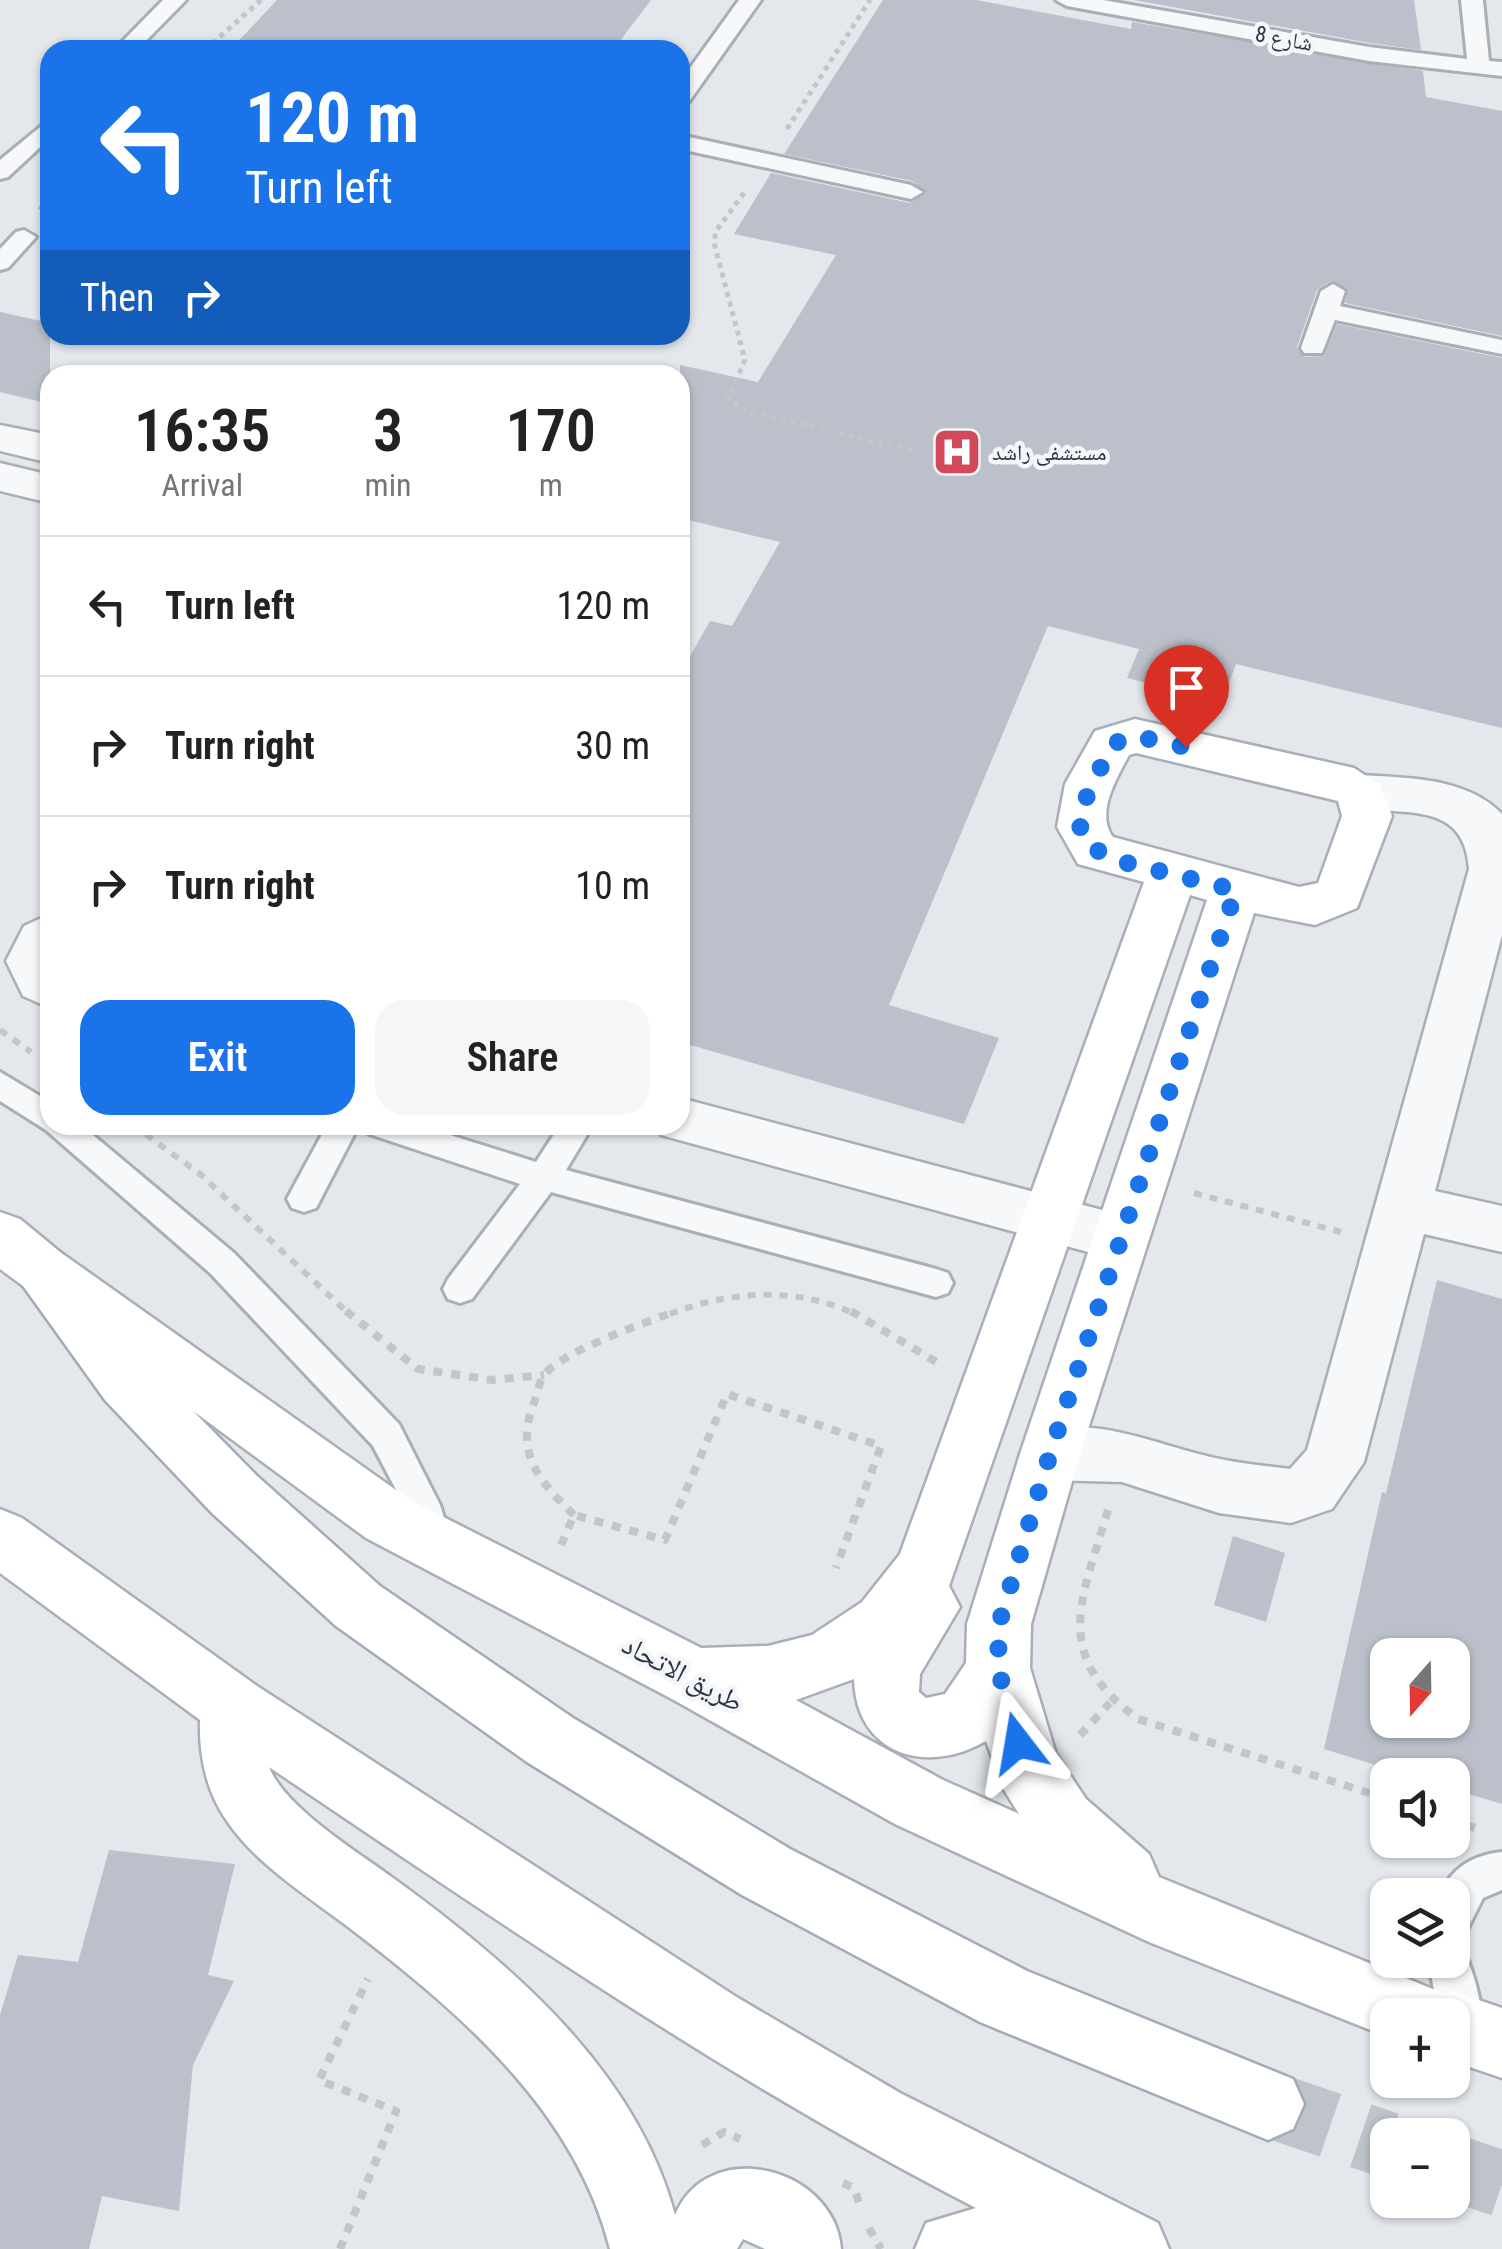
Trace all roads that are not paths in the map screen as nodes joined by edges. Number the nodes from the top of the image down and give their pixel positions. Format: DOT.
graph roads {
  1 [pos="175,0"];
  2 [pos="750,0"];
  3 [pos="1066,0"];
  4 [pos="1472,0"];
  5 [pos="1162,8"];
  6 [pos="135,40"];
  7 [pos="1478,67"];
  8 [pos="1502,69"];
  9 [pos="690,84"];
  10 [pos="40,135"];
  11 [pos="690,144"];
  12 [pos="0,172"];
  13 [pos="911,192"];
  14 [pos="24,237"];
  15 [pos="0,262"];
  16 [pos="1502,347"];
  17 [pos="1313,348"];
  18 [pos="0,438"];
  19 [pos="40,446"];
  20 [pos="0,477"];
  21 [pos="40,487"];
  22 [pos="1360,792"];
  23 [pos="1499,844"];
  24 [pos="1172,874"];
  25 [pos="1236,890"];
  26 [pos="40,944"];
  27 [pos="40,981"];
  28 [pos="0,1084"];
  29 [pos="40,1112"];
  30 [pos="690,1123"];
  31 [pos="71,1135"];
  32 [pos="338,1135"];
  33 [pos="408,1135"];
  34 [pos="571,1135"];
  35 [pos="544,1176"];
  36 [pos="304,1199"];
  37 [pos="1048,1219"];
  38 [pos="1397,1226"];
  39 [pos="1502,1229"];
  40 [pos="1121,1238"];
  41 [pos="20,1252"];
  42 [pos="936,1282"];
  43 [pos="460,1289"];
  44 [pos="1050,1454"];
  45 [pos="0,1536"];
  46 [pos="434,1543"];
  47 [pos="932,1549"];
  48 [pos="998,1668"];
  49 [pos="696,1678"];
  50 [pos="234,1707"];
  51 [pos="1502,1870"];
  52 [pos="1470,1882"];
  53 [pos="1172,1918"];
  54 [pos="1379,1998"];
  55 [pos="1268,2104"];
  56 [pos="1110,2239"];
  57 [pos="647,2249"];
  58 [pos="700,2249"];
  59 [pos="804,2249"];
  60 [pos="952,2249"];
  1 -- 6 [label="lane"];
  2 -- 9 [label="lane"];
  3 -- 5 [label="lane, شارع 8"];
  4 -- 7 [label="lane"];
  5 -- 7 [label="lane, شارع 8"];
  7 -- 8 [label="lane, شارع 8"];
  10 -- 12 [label="lane"];
  11 -- 13 [label="lane"];
  14 -- 15 [label="lane"];
  16 -- 17 [label="lane"];
  18 -- 19 [label="street"];
  20 -- 21 [label="street"];
  22 -- 23 [label="street"];
  22 -- 24 [label="street"];
  22 -- 25 [label="street"];
  23 -- 38 [label="street"];
  24 -- 25 [label="street"];
  24 -- 37 [label="street"];
  25 -- 40 [label="street"];
  26 -- 27 [label="street"];
  28 -- 29 [label="lane"];
  30 -- 37 [label="street"];
  31 -- 46 [label="lane"];
  32 -- 36 [label="lane"];
  33 -- 35 [label="lane"];
  34 -- 35 [label="lane"];
  35 -- 42 [label="lane"];
  35 -- 43 [label="lane"];
  37 -- 40 [label="street"];
  37 -- 47 [label="street"];
  38 -- 39 [label="street"];
  38 -- 44 [label="street"];
  40 -- 44 [label="street"];
  41 -- 46 [label="street, طريق الاتحاد"];
  41 -- 55 [label="street"];
  44 -- 48 [label="street"];
  45 -- 50 [label="street"];
  46 -- 49 [label="street, طريق الاتحاد"];
  47 -- 48 [label="street"];
  47 -- 49 [label="street"];
  48 -- 53 [label="street"];
  49 -- 53 [label="street, طريق الاتحاد"];
  50 -- 56 [label="street"];
  50 -- 57 [label="street"];
  51 -- 52 [label="lane"];
  53 -- 54 [label="street, طريق الاتحاد"];
  56 -- 60 [label="street"];
  58 -- 59 [label="street"];
}
